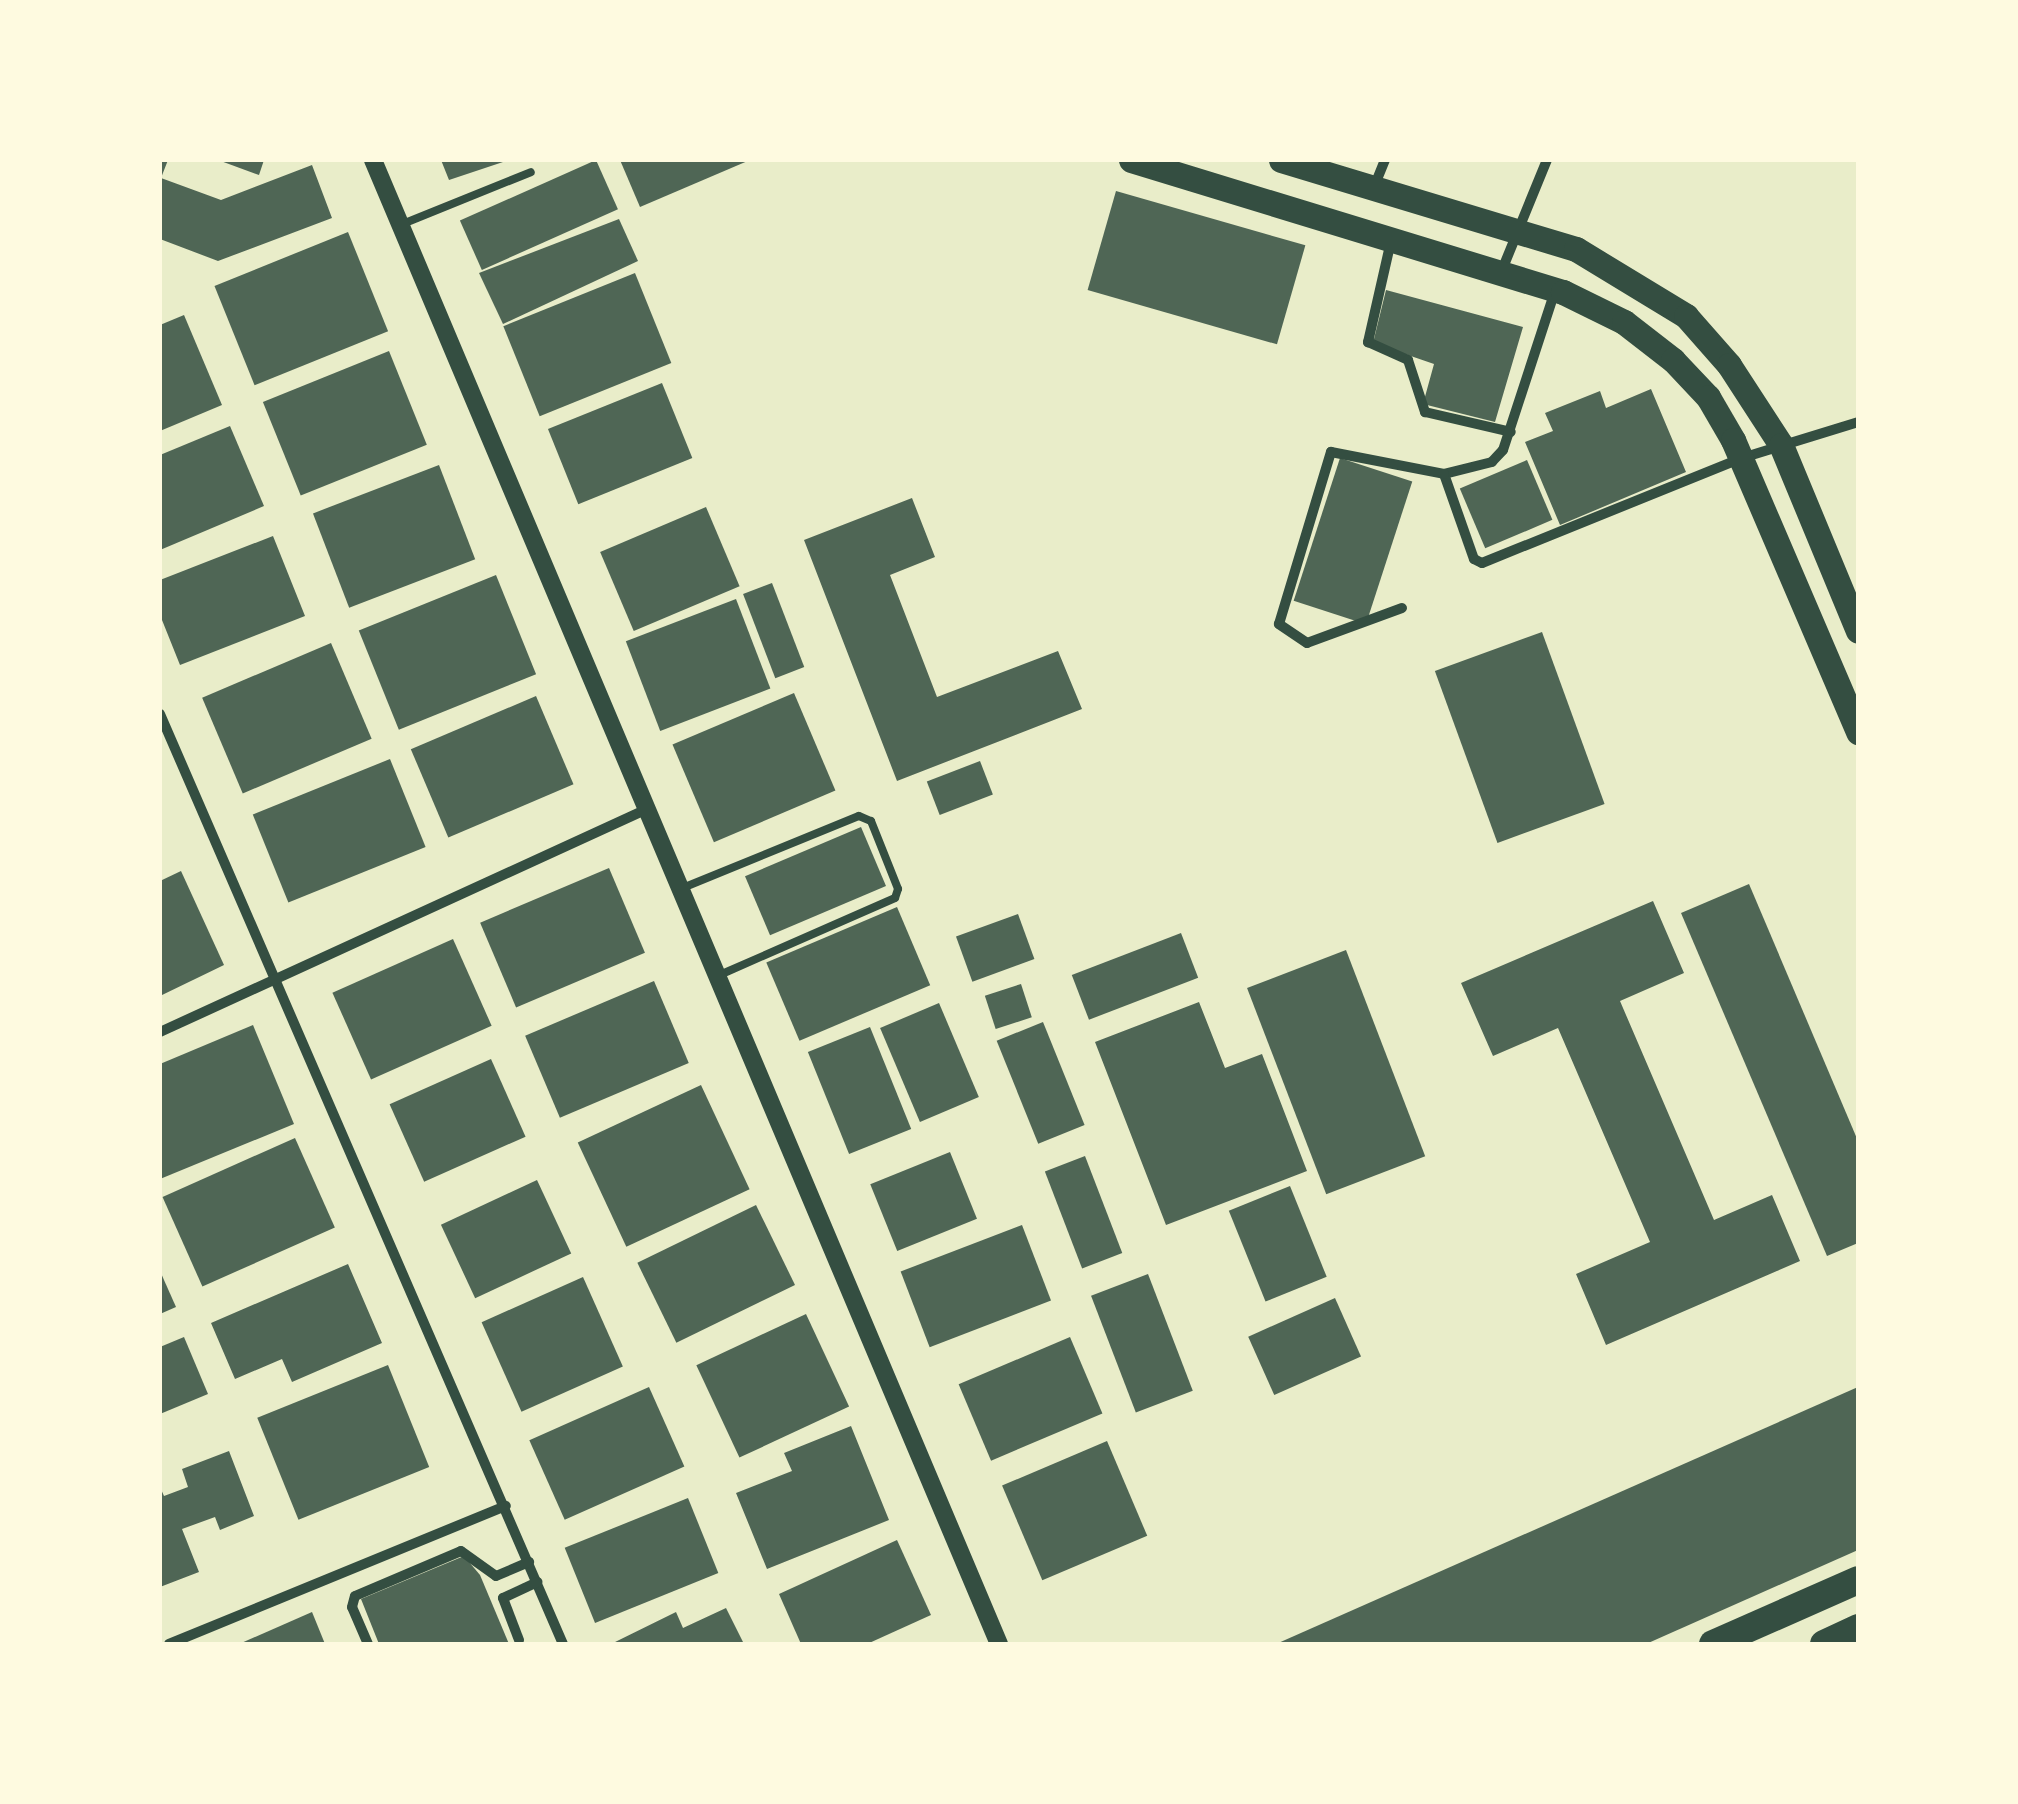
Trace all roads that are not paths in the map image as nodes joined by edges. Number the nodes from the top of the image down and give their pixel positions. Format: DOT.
graph roads {
  1 [pos="373,160"];
  2 [pos="1131,160"];
  3 [pos="1281,160"];
  4 [pos="1385,160"];
  5 [pos="1547,160"];
  6 [pos="531,172"];
  7 [pos="1373,188"];
  8 [pos="400,224"];
  9 [pos="1514,229"];
  10 [pos="1392,240"];
  11 [pos="1501,272"];
  12 [pos="1556,290"];
  13 [pos="1858,422"];
  14 [pos="1511,432"];
  15 [pos="1781,445"];
  16 [pos="1742,458"];
  17 [pos="1444,474"];
  18 [pos="1402,608"];
  19 [pos="1858,631"];
  20 [pos="160,714"];
  21 [pos="1858,732"];
  22 [pos="647,809"];
  23 [pos="680,888"];
  24 [pos="718,976"];
  25 [pos="279,982"];
  26 [pos="160,1032"];
  27 [pos="506,1506"];
  28 [pos="529,1562"];
  29 [pos="354,1568"];
  30 [pos="1858,1580"];
  31 [pos="538,1582"];
  32 [pos="364,1592"];
  33 [pos="1858,1628"];
  34 [pos="520,1640"];
  35 [pos="170,1644"];
  36 [pos="368,1644"];
  37 [pos="562,1644"];
  38 [pos="999,1644"];
  39 [pos="1713,1644"];
  40 [pos="1824,1644"];
  1 -- 8 [label="street"];
  2 -- 10 [label="main road"];
  3 -- 7 [label="main road"];
  4 -- 7 [label="street"];
  5 -- 9 [label="street"];
  6 -- 8 [label="lane"];
  7 -- 9 [label="main road"];
  8 -- 22 [label="street"];
  9 -- 11 [label="street"];
  9 -- 15 [label="main road"];
  10 -- 11 [label="main road"];
  10 -- 14 [label="street"];
  11 -- 12 [label="main road"];
  12 -- 14 [label="street"];
  12 -- 16 [label="main road"];
  13 -- 15 [label="street"];
  14 -- 17 [label="street"];
  15 -- 16 [label="street"];
  15 -- 19 [label="main road"];
  16 -- 17 [label="street"];
  16 -- 21 [label="main road"];
  17 -- 18 [label="street"];
  20 -- 25 [label="street"];
  22 -- 23 [label="street"];
  22 -- 25 [label="street"];
  23 -- 24 [label="street"];
  23 -- 24 [label="lane"];
  24 -- 38 [label="street"];
  25 -- 26 [label="street"];
  25 -- 27 [label="street"];
  27 -- 28 [label="street"];
  27 -- 29 [label="street"];
  28 -- 31 [label="street"];
  28 -- 32 [label="street"];
  29 -- 32 [label="street"];
  29 -- 35 [label="street"];
  30 -- 39 [label="highway"];
  31 -- 34 [label="street"];
  31 -- 37 [label="street"];
  32 -- 36 [label="street"];
  33 -- 40 [label="highway"];
}
